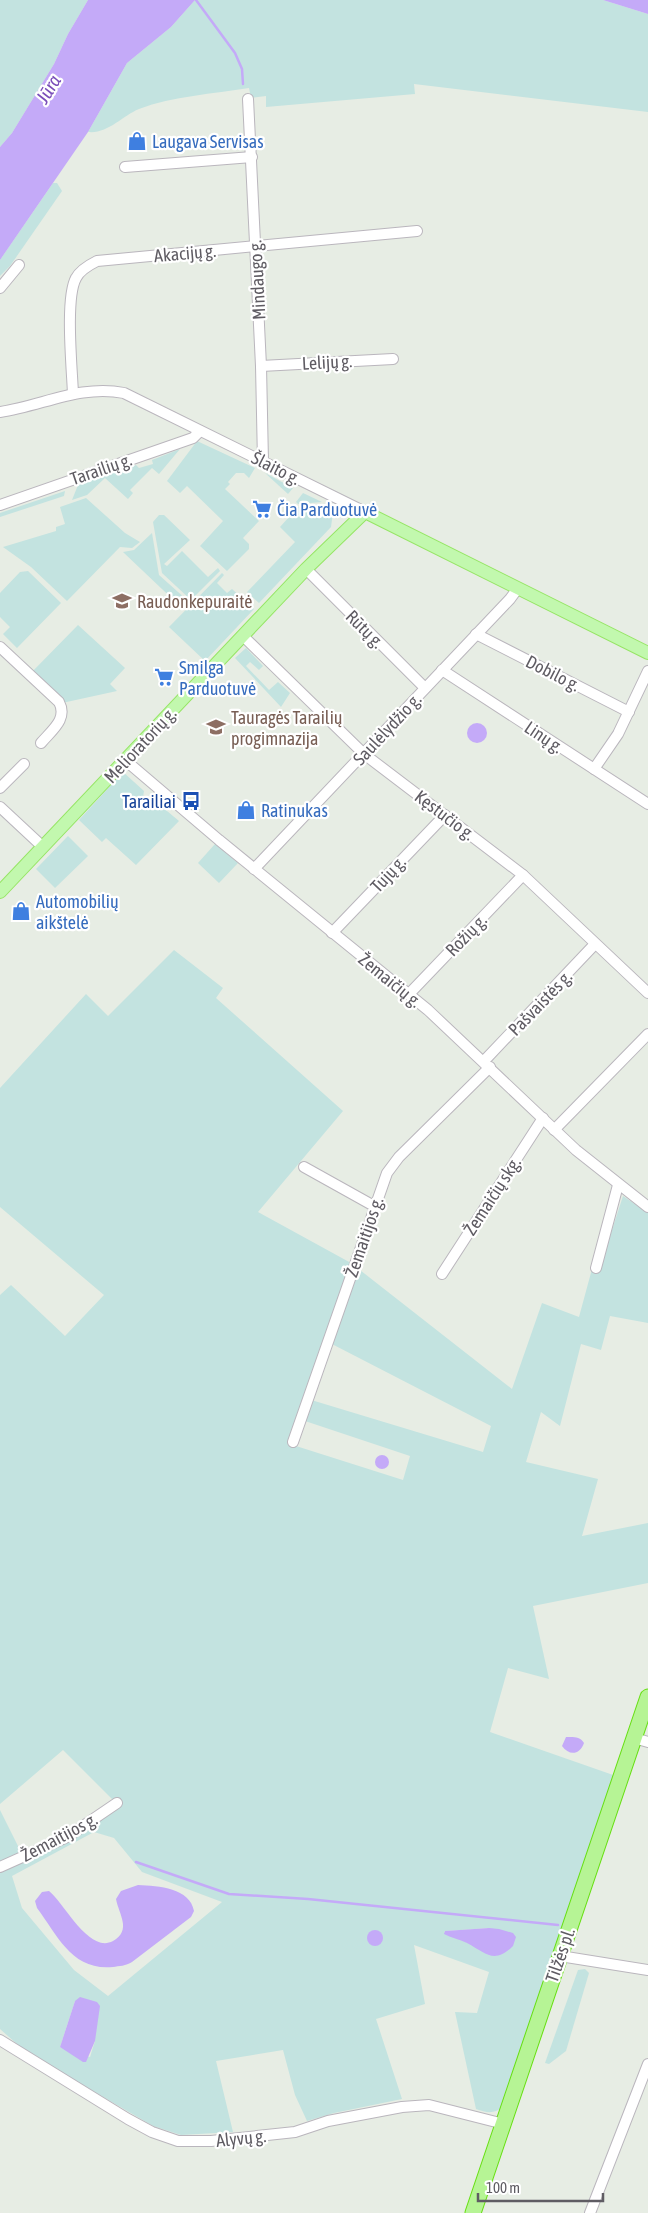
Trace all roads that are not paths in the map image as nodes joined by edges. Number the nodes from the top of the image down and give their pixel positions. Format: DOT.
graph roads {
  1 [pos="248,99"];
  2 [pos="252,157"];
  3 [pos="125,167"];
  4 [pos="417,231"];
  5 [pos="254,246"];
  6 [pos="19,265"];
  7 [pos="0,288"];
  8 [pos="393,359"];
  9 [pos="261,366"];
  10 [pos="72,394"];
  11 [pos="0,412"];
  12 [pos="200,431"];
  13 [pos="264,462"];
  14 [pos="0,505"];
  15 [pos="365,512"];
  16 [pos="306,569"];
  17 [pos="518,588"];
  18 [pos="476,634"];
  19 [pos="243,636"];
  20 [pos="0,647"];
  21 [pos="648,653"];
  22 [pos="442,670"];
  23 [pos="648,671"];
  24 [pos="425,688"];
  25 [pos="629,712"];
  26 [pos="42,743"];
  27 [pos="364,754"];
  28 [pos="125,760"];
  29 [pos="24,764"];
  30 [pos="594,769"];
  31 [pos="0,788"];
  32 [pos="648,804"];
  33 [pos="0,807"];
  34 [pos="445,815"];
  35 [pos="43,847"];
  36 [pos="254,869"];
  37 [pos="523,875"];
  38 [pos="0,892"];
  39 [pos="332,933"];
  40 [pos="595,944"];
  41 [pos="648,993"];
  42 [pos="409,994"];
  43 [pos="648,1034"];
  44 [pos="487,1064"];
  45 [pos="543,1118"];
  46 [pos="554,1130"];
  47 [pos="304,1167"];
  48 [pos="618,1185"];
  49 [pos="374,1206"];
  50 [pos="648,1207"];
  51 [pos="596,1268"];
  52 [pos="442,1274"];
  53 [pos="293,1442"];
  54 [pos="648,1697"];
  55 [pos="641,1740"];
  56 [pos="116,1803"];
  57 [pos="0,1867"];
  58 [pos="560,1956"];
  59 [pos="648,1970"];
  60 [pos="0,2040"];
  61 [pos="648,2064"];
  62 [pos="504,2124"];
  63 [pos="473,2213"];
  64 [pos="590,2213"];
  1 -- 2 [label="street, Mindaugo g."];
  2 -- 3 [label="street"];
  2 -- 5 [label="street, Mindaugo g."];
  4 -- 5 [label="street, Akacijų g."];
  5 -- 9 [label="street, Mindaugo g."];
  5 -- 10 [label="street, Akacijų g."];
  6 -- 7 [label="street"];
  8 -- 9 [label="street, Lelijų g."];
  9 -- 13 [label="street, Mindaugo g."];
  10 -- 11 [label="street, Šlaito g."];
  10 -- 12 [label="street, Šlaito g."];
  12 -- 13 [label="street, Šlaito g."];
  12 -- 14 [label="street, Tarailių g."];
  13 -- 15 [label="street, Šlaito g."];
  15 -- 16 [label="main road, Melioratorių g."];
  15 -- 17 [label="main road, Šlaito g."];
  16 -- 19 [label="main road, Melioratorių g."];
  16 -- 24 [label="street, Rūtų g."];
  17 -- 18 [label="street, Saulėlydžio g."];
  17 -- 21 [label="main road, Šlaito g."];
  18 -- 22 [label="street, Saulėlydžio g."];
  18 -- 25 [label="street, Dobilo g."];
  19 -- 27 [label="street, Kęstučio g."];
  19 -- 28 [label="main road, Melioratorių g."];
  20 -- 26 [label="street"];
  22 -- 24 [label="street, Saulėlydžio g."];
  22 -- 30 [label="street, Linų g."];
  23 -- 25 [label="street"];
  24 -- 27 [label="street, Saulėlydžio g."];
  25 -- 30 [label="street"];
  27 -- 34 [label="street, Kęstučio g."];
  27 -- 36 [label="street, Saulėlydžio g."];
  28 -- 35 [label="main road, Melioratorių g."];
  28 -- 36 [label="street, Žemaičių g."];
  29 -- 31 [label="street"];
  30 -- 32 [label="street, Linų g."];
  33 -- 35 [label="street"];
  34 -- 37 [label="street, Kęstučio g."];
  34 -- 39 [label="street, Tujų g."];
  35 -- 38 [label="main road, Melioratorių g."];
  36 -- 39 [label="street, Žemaičių g."];
  37 -- 40 [label="street, Kęstučio g."];
  37 -- 42 [label="street, Rožių g."];
  39 -- 42 [label="street, Žemaičių g."];
  40 -- 41 [label="street, Kęstučio g."];
  40 -- 44 [label="street, Pašvaistės g."];
  42 -- 44 [label="street, Žemaičių g."];
  43 -- 46 [label="street"];
  44 -- 45 [label="street, Žemaičių g."];
  44 -- 49 [label="street, Žemaitijos g."];
  45 -- 46 [label="street, Žemaičių g."];
  45 -- 52 [label="street, Žemaičių skg."];
  46 -- 48 [label="street, Žemaičių g."];
  47 -- 49 [label="street"];
  48 -- 50 [label="street, Žemaičių g."];
  48 -- 51 [label="street"];
  49 -- 53 [label="street, Žemaitijos g."];
  54 -- 55 [label="highway, Tilžės pl."];
  55 -- 58 [label="highway, Tilžės pl."];
  56 -- 57 [label="street, Žemaitijos g."];
  58 -- 59 [label="street"];
  58 -- 62 [label="highway, Tilžės pl."];
  60 -- 62 [label="street, Alyvų g."];
  61 -- 64 [label="street"];
  62 -- 63 [label="highway, Tilžės pl."];
}
